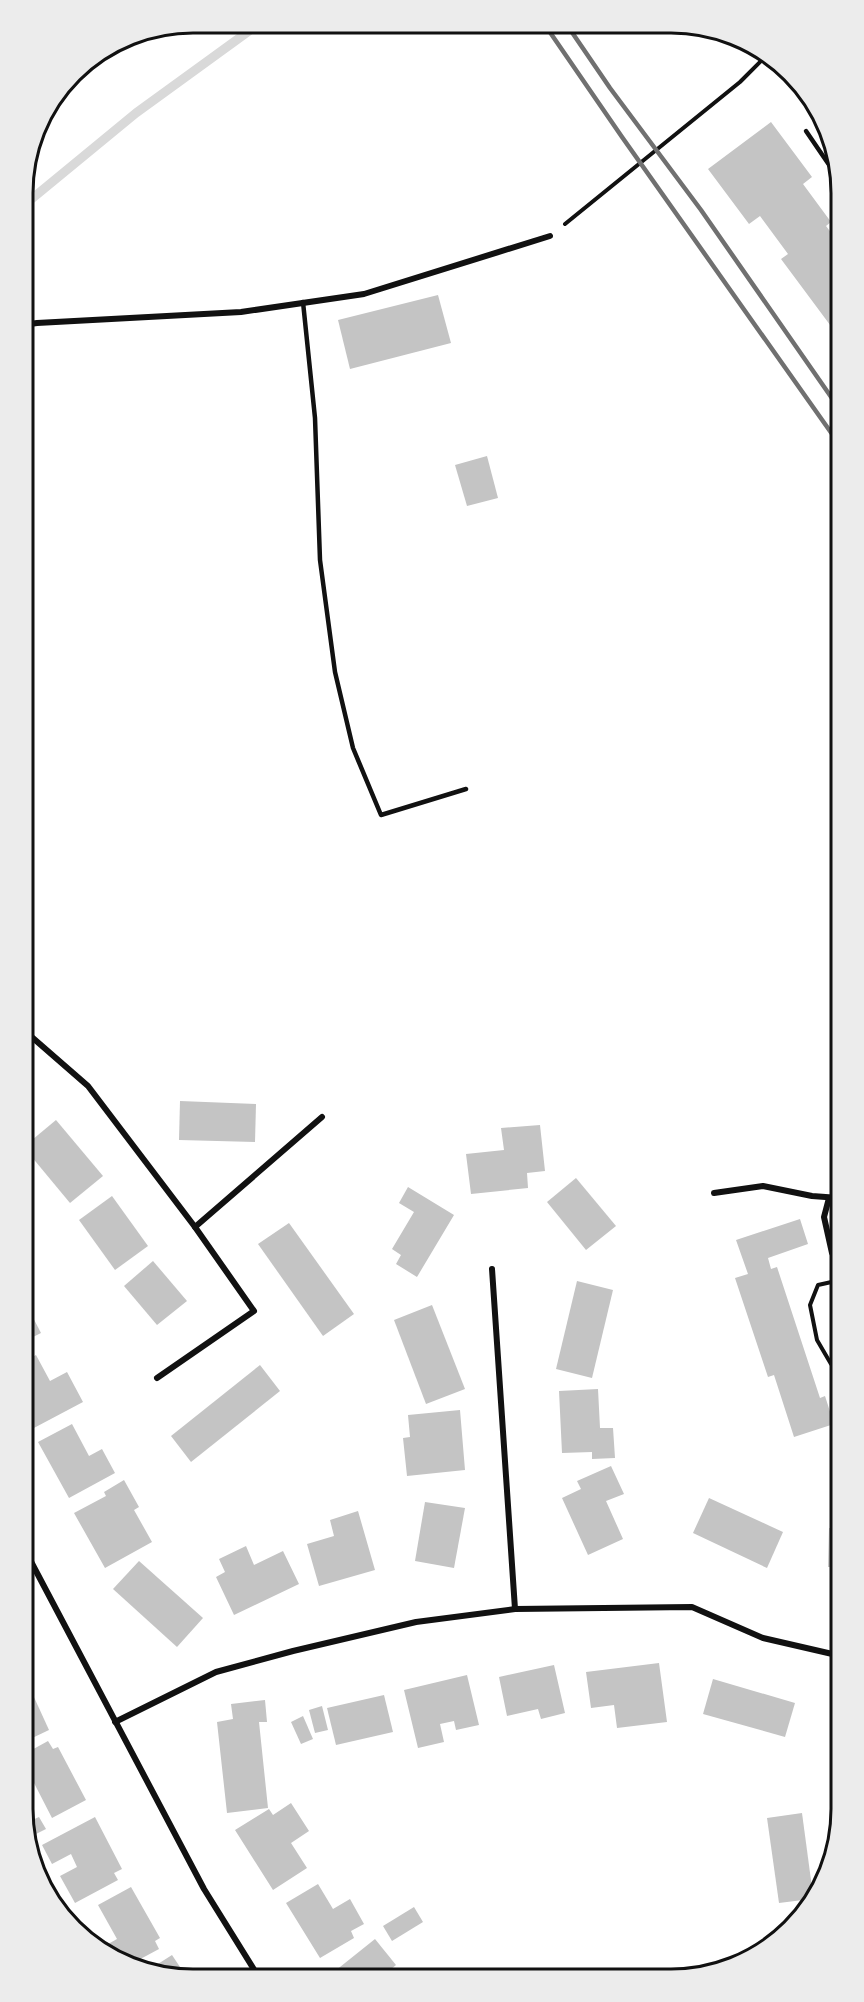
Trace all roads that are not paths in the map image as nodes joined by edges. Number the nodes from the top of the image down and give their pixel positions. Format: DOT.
graph roads {
  1 [pos="806,131"];
  2 [pos="828,164"];
  3 [pos="550,236"];
  4 [pos="303,302"];
  5 [pos="33,324"];
  6 [pos="466,789"];
  7 [pos="33,1038"];
  8 [pos="322,1117"];
  9 [pos="714,1193"];
  10 [pos="829,1198"];
  11 [pos="195,1227"];
  12 [pos="831,1248"];
  13 [pos="492,1269"];
  14 [pos="157,1378"];
  15 [pos="33,1566"];
  16 [pos="515,1609"];
  17 [pos="831,1654"];
  18 [pos="114,1722"];
  19 [pos="254,1969"];
  1 -- 2 [label="lane"];
  3 -- 4 [label="street"];
  4 -- 5 [label="street"];
  4 -- 6 [label="lane"];
  7 -- 11 [label="street"];
  8 -- 11 [label="street"];
  9 -- 10 [label="street"];
  10 -- 12 [label="street"];
  11 -- 14 [label="street"];
  13 -- 16 [label="street"];
  15 -- 18 [label="street"];
  16 -- 17 [label="street"];
  16 -- 18 [label="street"];
  18 -- 19 [label="street"];
}
